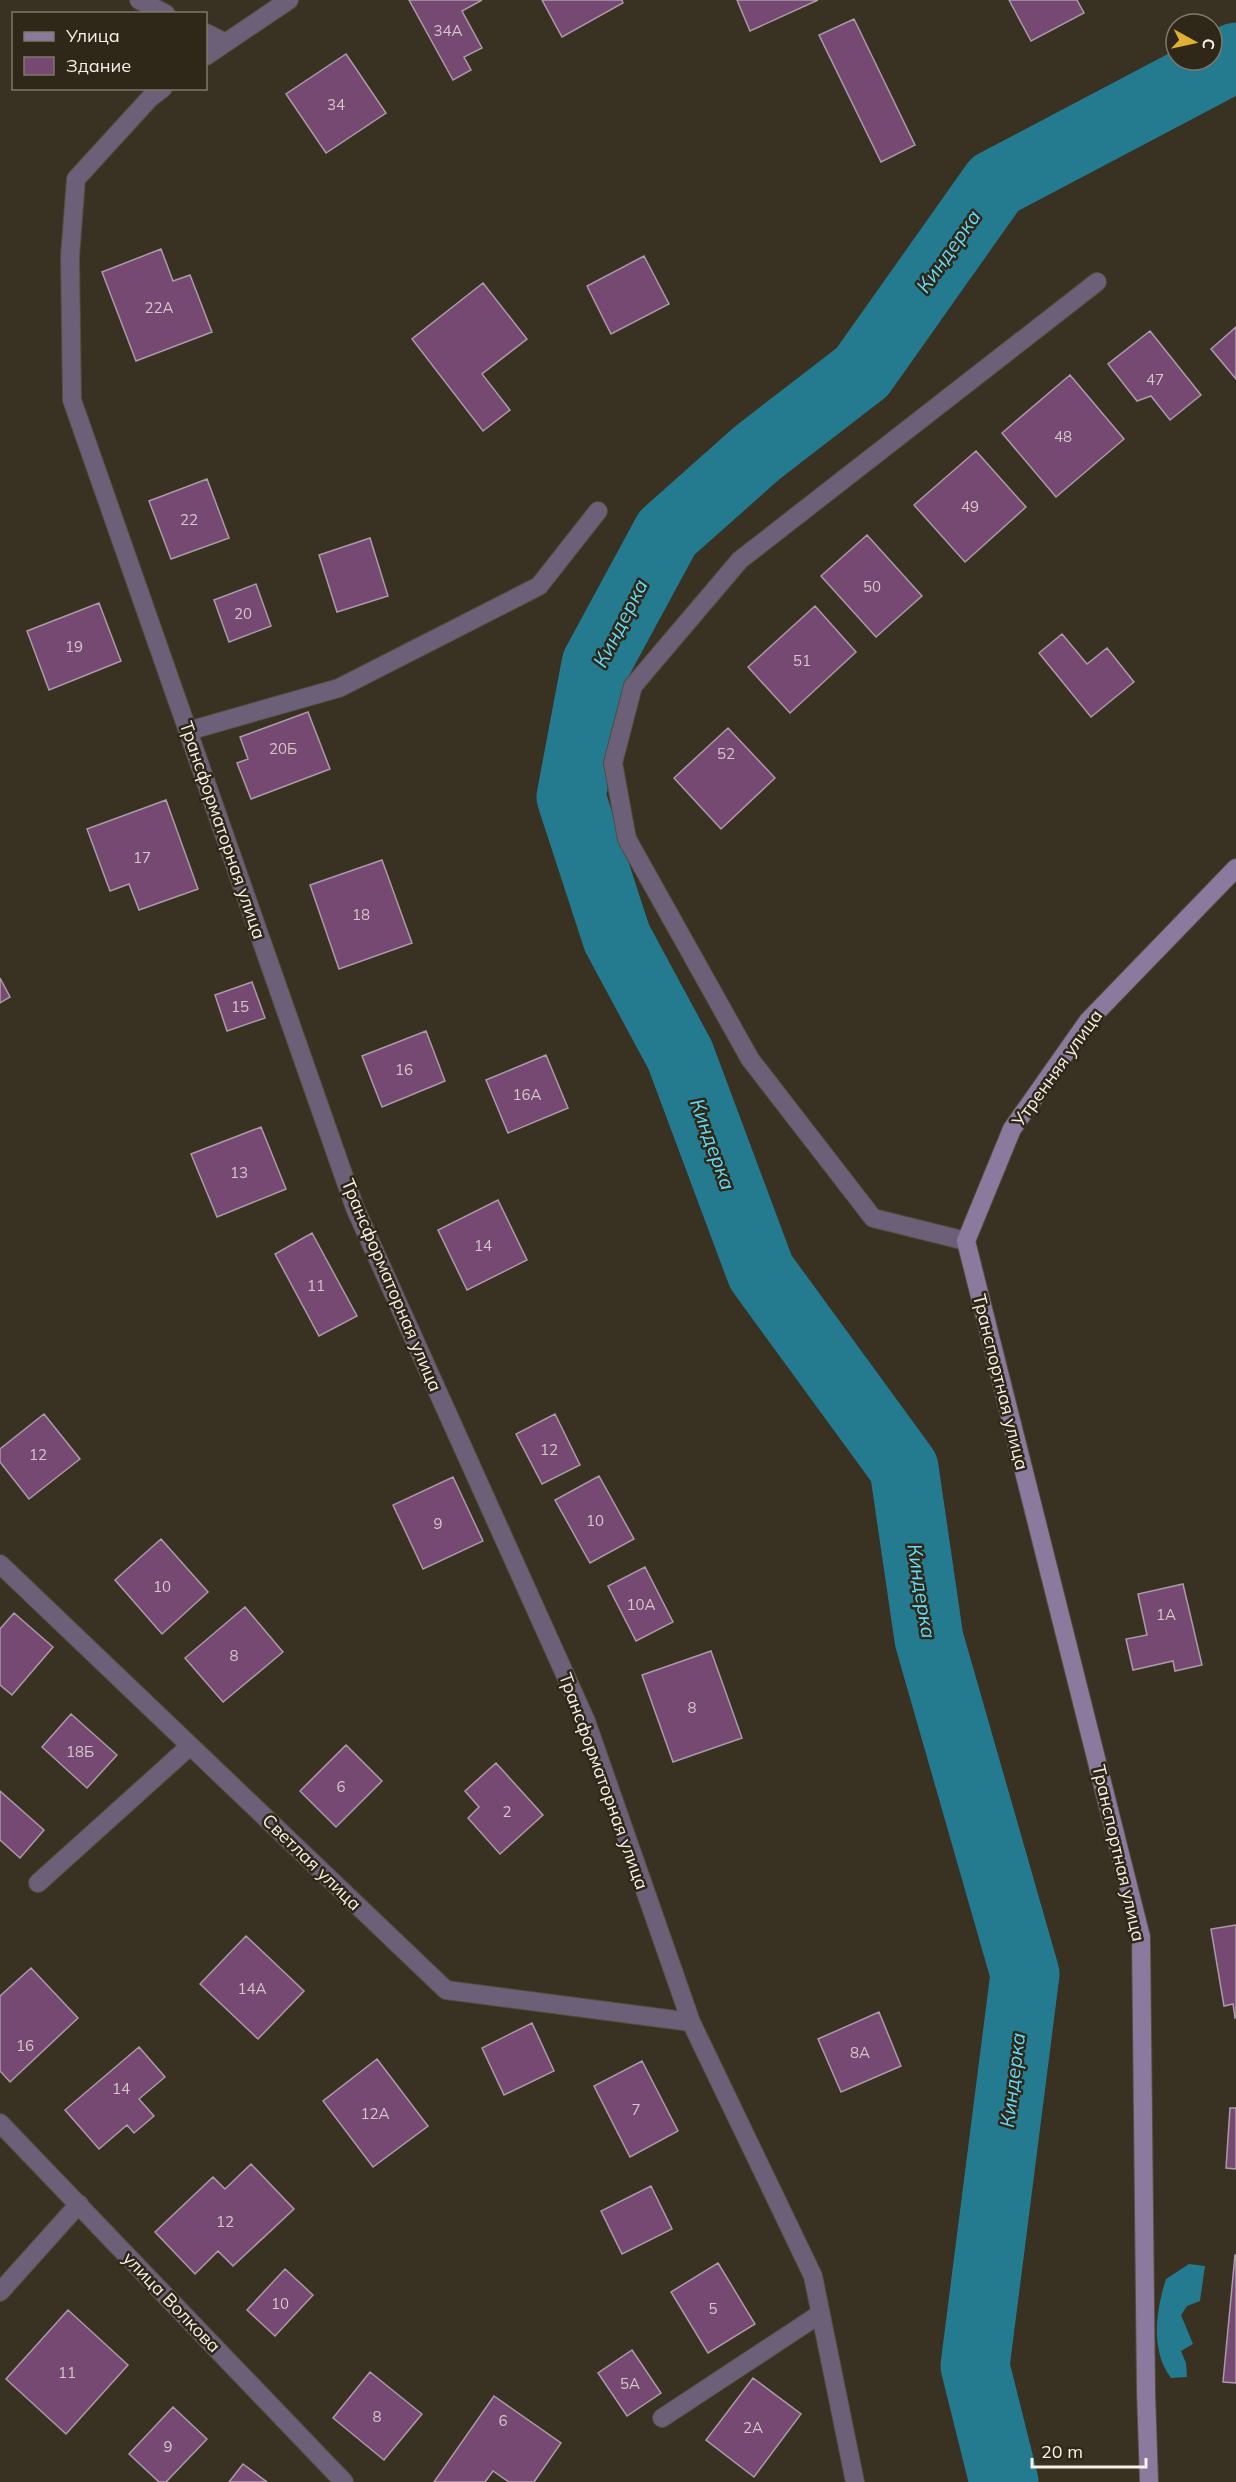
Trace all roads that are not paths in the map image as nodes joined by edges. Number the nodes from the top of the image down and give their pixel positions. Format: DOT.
graph roads {
  1 [pos="139,0"];
  2 [pos="289,0"];
  3 [pos="162,12"];
  4 [pos="207,34"];
  5 [pos="224,42"];
  6 [pos="207,55"];
  7 [pos="160,90"];
  8 [pos="1097,282"];
  9 [pos="598,511"];
  10 [pos="188,731"];
  11 [pos="1236,868"];
  12 [pos="966,1241"];
  13 [pos="0,1564"];
  14 [pos="190,1746"];
  15 [pos="38,1883"];
  16 [pos="691,2022"];
  17 [pos="0,2123"];
  18 [pos="79,2204"];
  19 [pos="0,2292"];
  20 [pos="820,2314"];
  21 [pos="662,2418"];
  22 [pos="344,2482"];
  23 [pos="855,2482"];
  24 [pos="1149,2482"];
  1 -- 3 [label="street"];
  2 -- 5 [label="street"];
  4 -- 5 [label="street"];
  5 -- 6 [label="street"];
  7 -- 10 [label="street, Трансформаторная улица"];
  8 -- 12 [label="street"];
  9 -- 10 [label="street"];
  10 -- 16 [label="street, Трансформаторная улица"];
  11 -- 12 [label="street, Утренняя улица"];
  12 -- 24 [label="street, Транспортная улица"];
  13 -- 14 [label="street, Светлая улица"];
  14 -- 15 [label="street"];
  14 -- 16 [label="street, Светлая улица"];
  16 -- 20 [label="street, Трансформаторная улица"];
  17 -- 18 [label="street, улица Волкова"];
  18 -- 19 [label="street"];
  18 -- 22 [label="street, улица Волкова"];
  20 -- 21 [label="street"];
  20 -- 23 [label="street, Трансформаторная улица"];
}
